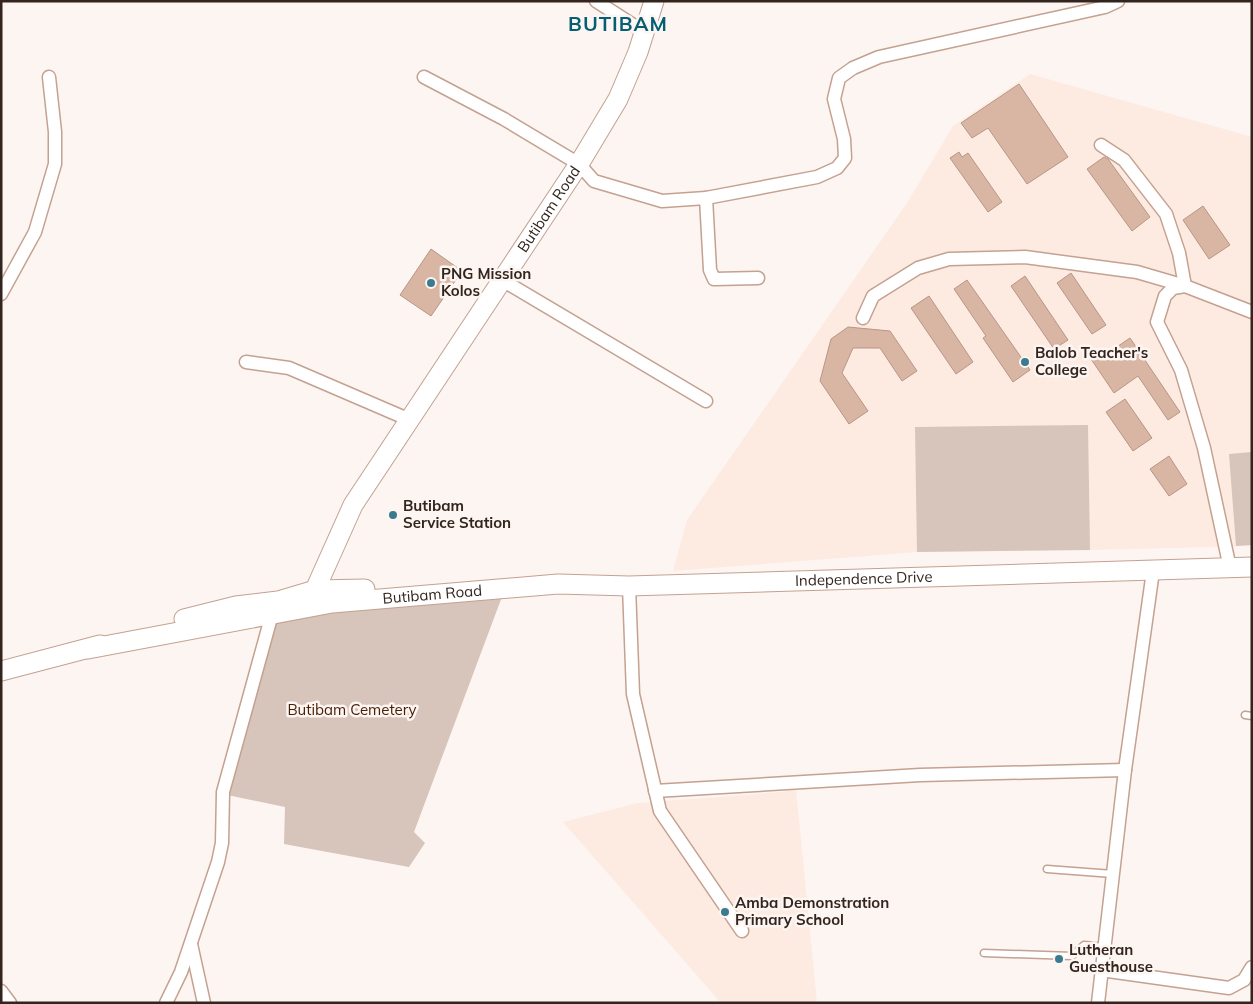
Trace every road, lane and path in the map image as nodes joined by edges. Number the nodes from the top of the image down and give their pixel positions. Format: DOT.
graph roads {
  1 [pos="596,1"];
  2 [pos="654,1"];
  3 [pos="1118,1"];
  4 [pos="644,32"];
  5 [pos="49,77"];
  6 [pos="424,77"];
  7 [pos="1102,145"];
  8 [pos="579,164"];
  9 [pos="706,198"];
  10 [pos="758,278"];
  11 [pos="502,280"];
  12 [pos="1185,286"];
  13 [pos="1,294"];
  14 [pos="1252,312"];
  15 [pos="863,318"];
  16 [pos="246,362"];
  17 [pos="706,402"];
  18 [pos="410,420"];
  19 [pos="353,505"];
  20 [pos="1252,567"];
  21 [pos="1230,568"];
  22 [pos="1153,571"];
  23 [pos="629,586"];
  24 [pos="476,590"];
  25 [pos="323,597"];
  26 [pos="275,607"];
  27 [pos="1,671"];
  28 [pos="1125,770"];
  29 [pos="655,791"];
  30 [pos="1047,869"];
  31 [pos="1113,874"];
  32 [pos="742,931"];
  33 [pos="191,944"];
  34 [pos="1104,947"];
  35 [pos="984,953"];
  36 [pos="1252,967"];
  37 [pos="1101,970"];
  38 [pos="1,991"];
  39 [pos="10,1003"];
  40 [pos="166,1003"];
  41 [pos="204,1003"];
  42 [pos="1098,1003"];
  1 -- 4 [label="street"];
  2 -- 4 [label="main road, Butibam Road"];
  3 -- 9 [label="street"];
  4 -- 8 [label="main road, Butibam Road"];
  5 -- 13 [label="street"];
  6 -- 8 [label="street"];
  7 -- 12 [label="street"];
  8 -- 9 [label="street"];
  8 -- 11 [label="main road, Butibam Road"];
  9 -- 10 [label="street"];
  11 -- 17 [label="street"];
  11 -- 18 [label="main road, Butibam Road"];
  12 -- 14 [label="street"];
  12 -- 15 [label="street"];
  12 -- 21 [label="street"];
  16 -- 18 [label="street"];
  18 -- 19 [label="main road, Butibam Road"];
  19 -- 25 [label="main road, Butibam Road"];
  19 -- 26 [label="main road"];
  20 -- 21 [label="main road, Independence Drive"];
  21 -- 22 [label="main road, Independence Drive"];
  22 -- 23 [label="main road, Independence Drive"];
  22 -- 28 [label="street"];
  23 -- 24 [label="main road, Independence Drive"];
  23 -- 29 [label="street"];
  24 -- 25 [label="main road, Butibam Road"];
  25 -- 26 [label="main road, Butibam Road"];
  26 -- 27 [label="main road, Butibam Road"];
  26 -- 33 [label="street"];
  28 -- 29 [label="street"];
  28 -- 31 [label="street"];
  29 -- 32 [label="street"];
  30 -- 31 [label="lane"];
  31 -- 34 [label="street"];
  33 -- 40 [label="street"];
  33 -- 41 [label="street"];
  34 -- 35 [label="lane"];
  34 -- 37 [label="street"];
  36 -- 37 [label="street"];
  37 -- 42 [label="street"];
  38 -- 39 [label="street"];
}
